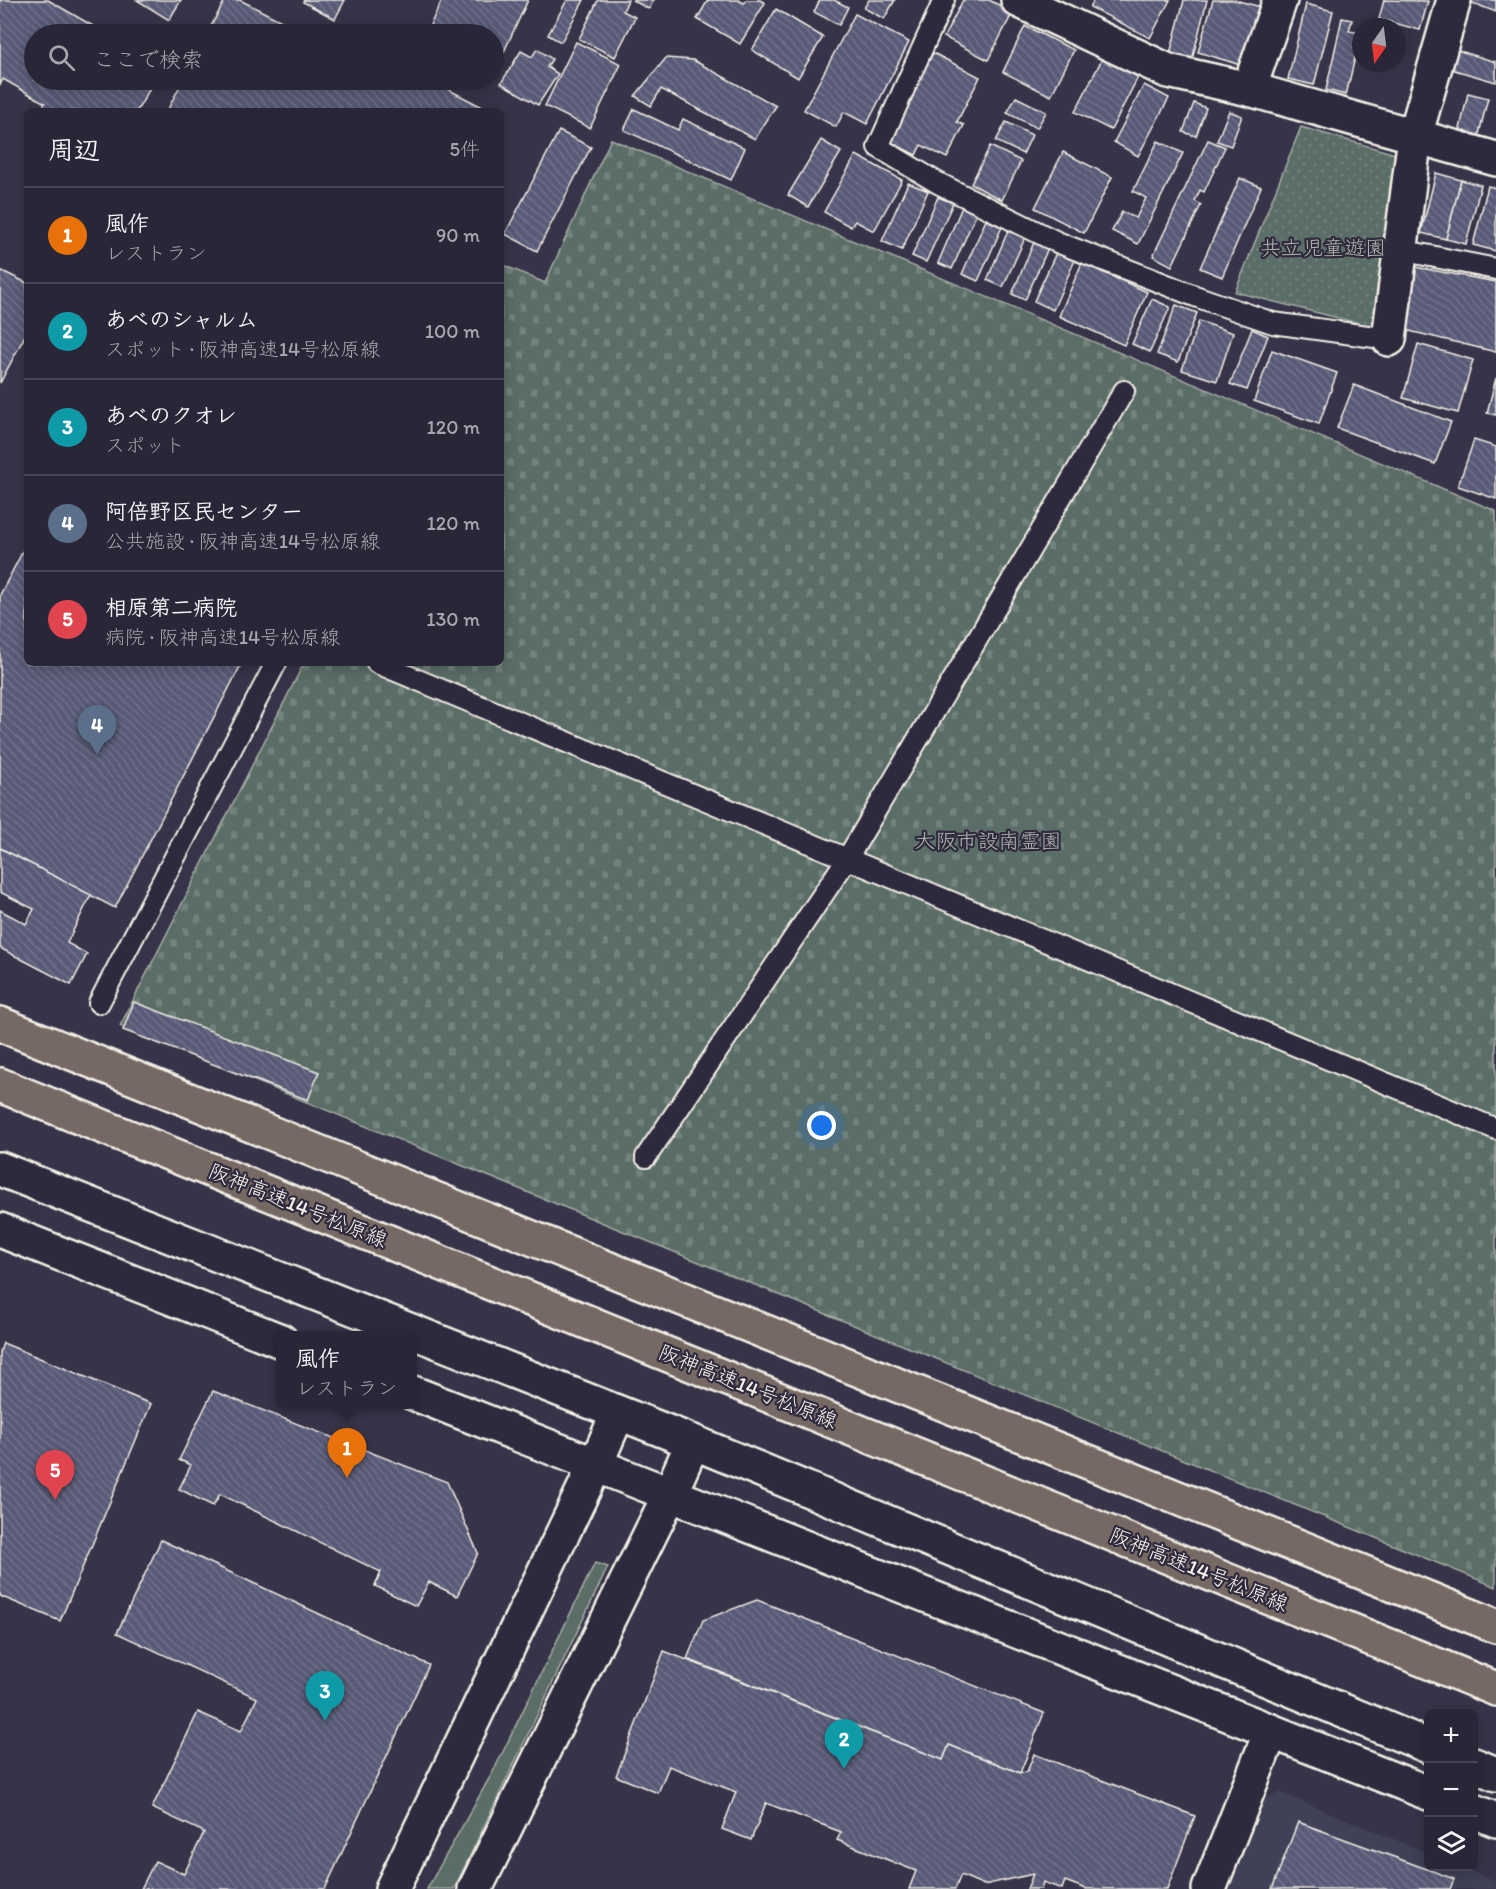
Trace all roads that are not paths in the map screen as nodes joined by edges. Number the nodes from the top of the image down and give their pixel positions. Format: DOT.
graph roads {
  1 [pos="944,0"];
  2 [pos="1280,0"];
  3 [pos="1454,0"];
  4 [pos="1039,4"];
  5 [pos="1249,89"];
  6 [pos="1415,136"];
  7 [pos="1496,159"];
  8 [pos="1400,250"];
  9 [pos="1496,269"];
  10 [pos="1389,339"];
  11 [pos="1124,391"];
  12 [pos="274,666"];
  13 [pos="384,666"];
  14 [pos="847,859"];
  15 [pos="99,1004"];
  16 [pos="0,1024"];
  17 [pos="0,1085"];
  18 [pos="1496,1129"];
  19 [pos="646,1157"];
  20 [pos="3,1178"];
  21 [pos="0,1230"];
  22 [pos="403,1331"];
  23 [pos="417,1336"];
  24 [pos="276,1339"];
  25 [pos="417,1396"];
  26 [pos="618,1413"];
  27 [pos="693,1442"];
  28 [pos="595,1466"];
  29 [pos="669,1496"];
  30 [pos="1496,1626"];
  31 [pos="1496,1689"];
  32 [pos="1271,1731"];
  33 [pos="1424,1744"];
  34 [pos="1478,1767"];
  35 [pos="1496,1774"];
  36 [pos="1424,1791"];
  37 [pos="1478,1813"];
  38 [pos="1496,1820"];
  39 [pos="392,1889"];
  40 [pos="475,1889"];
  41 [pos="1209,1889"];
  1 -- 10 [label="lane"];
  2 -- 5 [label="street"];
  3 -- 6 [label="street"];
  4 -- 5 [label="street"];
  5 -- 6 [label="street"];
  6 -- 7 [label="street"];
  6 -- 8 [label="street"];
  8 -- 9 [label="lane"];
  8 -- 10 [label="street"];
  11 -- 14 [label="lane"];
  12 -- 15 [label="lane"];
  13 -- 14 [label="lane"];
  14 -- 18 [label="lane"];
  14 -- 19 [label="lane"];
  16 -- 30 [label="highway"];
  17 -- 31 [label="highway, 阪神高速14号松原線"];
  20 -- 22 [label="street"];
  21 -- 24 [label="street"];
  23 -- 26 [label="street"];
  25 -- 28 [label="street"];
  26 -- 27 [label="street"];
  26 -- 28 [label="street"];
  27 -- 29 [label="street"];
  27 -- 33 [label="street"];
  28 -- 29 [label="street"];
  28 -- 39 [label="street"];
  29 -- 32 [label="street"];
  29 -- 40 [label="street"];
  32 -- 36 [label="street"];
  32 -- 41 [label="street"];
  34 -- 35 [label="street"];
  37 -- 38 [label="street"];
}
